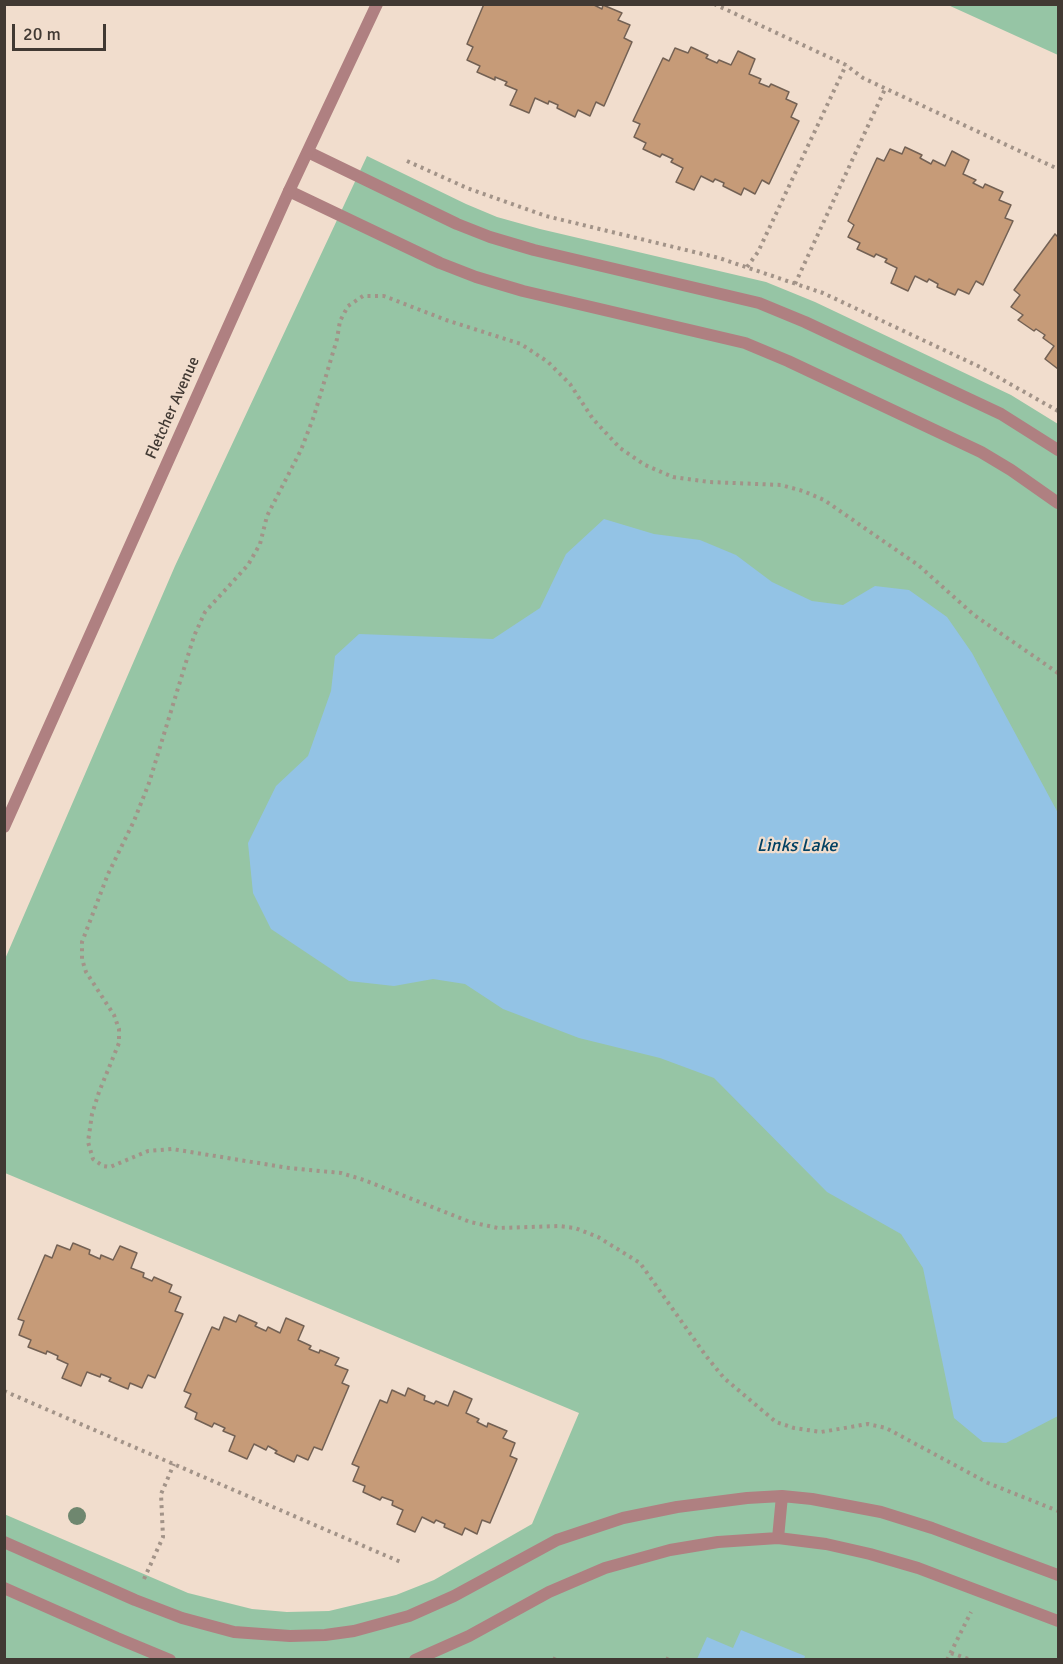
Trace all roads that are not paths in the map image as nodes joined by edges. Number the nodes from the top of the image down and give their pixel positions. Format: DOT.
graph roads {
  1 [pos="378,4"];
  2 [pos="308,152"];
  3 [pos="289,191"];
  4 [pos="1059,450"];
  5 [pos="1059,503"];
  6 [pos="4,827"];
  7 [pos="782,1496"];
  8 [pos="778,1538"];
  9 [pos="4,1542"];
  10 [pos="1059,1575"];
  11 [pos="4,1588"];
  12 [pos="1059,1621"];
  13 [pos="171,1659"];
  14 [pos="415,1659"];
  1 -- 2 [label="street, Fletcher Avenue"];
  2 -- 3 [label="street, Fletcher Avenue"];
  2 -- 4 [label="street"];
  3 -- 5 [label="street"];
  3 -- 6 [label="street, Fletcher Avenue"];
  7 -- 8 [label="street"];
  7 -- 9 [label="street"];
  7 -- 10 [label="street"];
  8 -- 12 [label="street"];
  8 -- 14 [label="street"];
  11 -- 13 [label="street"];
}
